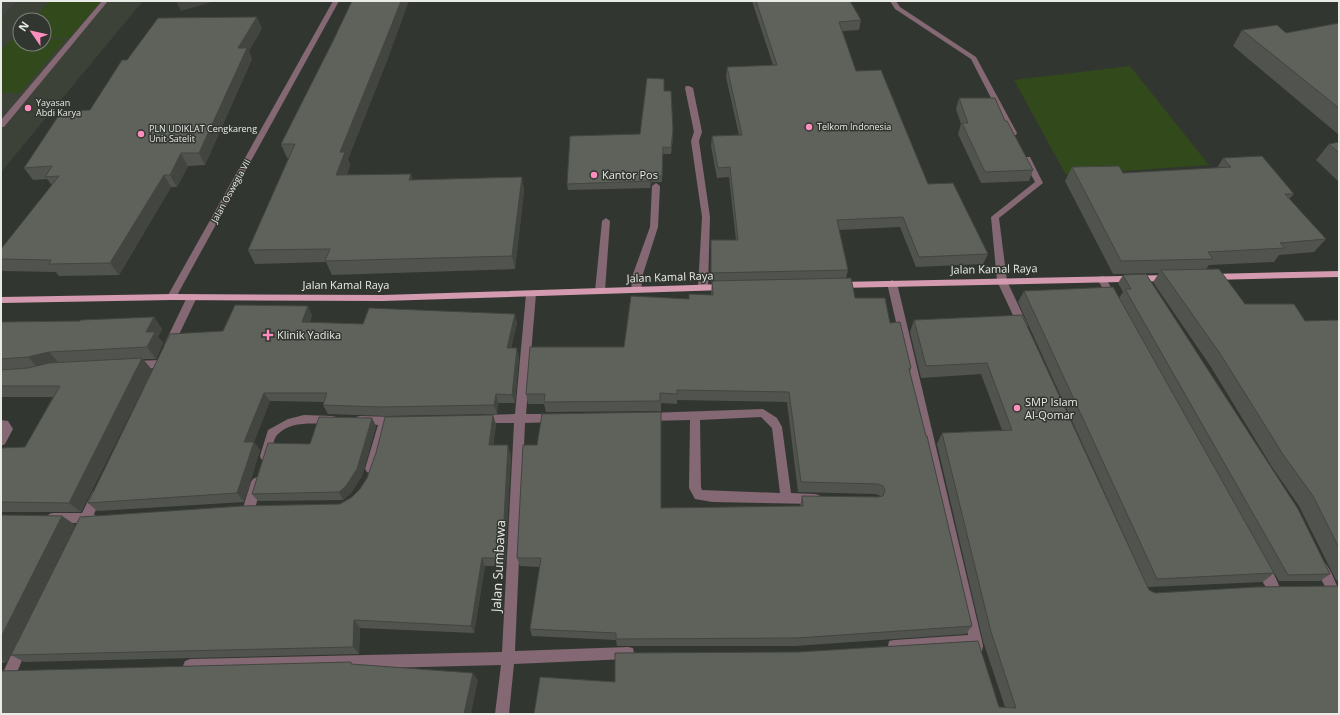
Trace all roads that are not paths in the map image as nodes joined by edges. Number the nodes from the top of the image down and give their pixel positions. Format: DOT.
graph roads {
  1 [pos="105,1"];
  2 [pos="336,1"];
  3 [pos="893,1"];
  4 [pos="689,88"];
  5 [pos="2,121"];
  6 [pos="656,186"];
  7 [pos="606,221"];
  8 [pos="1339,274"];
  9 [pos="1175,277"];
  10 [pos="1199,277"];
  11 [pos="1144,278"];
  12 [pos="1102,279"];
  13 [pos="1002,281"];
  14 [pos="892,283"];
  15 [pos="831,285"];
  16 [pos="704,287"];
  17 [pos="735,287"];
  18 [pos="636,290"];
  19 [pos="600,291"];
  20 [pos="1153,291"];
  21 [pos="531,294"];
  22 [pos="172,297"];
  23 [pos="192,297"];
  24 [pos="1,300"];
  25 [pos="1118,307"];
  26 [pos="1028,338"];
  27 [pos="160,364"];
  28 [pos="122,366"];
  29 [pos="155,377"];
  30 [pos="695,416"];
  31 [pos="639,417"];
  32 [pos="568,418"];
  33 [pos="520,419"];
  34 [pos="408,420"];
  35 [pos="472,420"];
  36 [pos="384,421"];
  37 [pos="1,424"];
  38 [pos="1,441"];
  39 [pos="369,477"];
  40 [pos="102,484"];
  41 [pos="786,499"];
  42 [pos="830,500"];
  43 [pos="264,508"];
  44 [pos="39,518"];
  45 [pos="101,518"];
  46 [pos="86,519"];
  47 [pos="79,532"];
  48 [pos="1313,552"];
  49 [pos="1255,554"];
  50 [pos="1258,588"];
  51 [pos="1274,588"];
  52 [pos="1288,588"];
  53 [pos="1318,588"];
  54 [pos="1336,588"];
  55 [pos="27,636"];
  56 [pos="976,641"];
  57 [pos="882,647"];
  58 [pos="638,653"];
  59 [pos="980,655"];
  60 [pos="508,658"];
  61 [pos="176,667"];
  62 [pos="26,670"];
  63 [pos="6,671"];
  64 [pos="1,692"];
  65 [pos="502,714"];
  1 -- 5 [label="street"];
  2 -- 22 [label="street, Jalan Oswegia VII"];
  3 -- 13 [label="street"];
  4 -- 16 [label="street"];
  6 -- 18 [label="street"];
  7 -- 19 [label="street"];
  8 -- 10 [label="main road"];
  9 -- 11 [label="main road, Jalan Kamal Raya"];
  11 -- 12 [label="main road, Jalan Kamal Raya"];
  11 -- 20 [label="street"];
  12 -- 13 [label="main road, Jalan Kamal Raya"];
  12 -- 25 [label="street"];
  13 -- 14 [label="main road, Jalan Kamal Raya"];
  13 -- 26 [label="street"];
  14 -- 15 [label="main road, Jalan Kamal Raya"];
  14 -- 56 [label="street"];
  16 -- 17 [label="main road, Jalan Kamal Raya"];
  16 -- 18 [label="main road, Jalan Kamal Raya"];
  18 -- 19 [label="main road, Jalan Kamal Raya"];
  19 -- 21 [label="main road, Jalan Kamal Raya"];
  21 -- 23 [label="main road, Jalan Kamal Raya"];
  21 -- 33 [label="street, Jalan Sumbawa"];
  22 -- 23 [label="main road, Jalan Kamal Raya"];
  22 -- 24 [label="main road, Jalan Kamal Raya"];
  23 -- 27 [label="street"];
  27 -- 28 [label="street"];
  27 -- 29 [label="street"];
  30 -- 31 [label="street"];
  30 -- 41 [label="street"];
  30 -- 41 [label="street"];
  32 -- 33 [label="street"];
  33 -- 35 [label="street"];
  33 -- 60 [label="street, Jalan Sumbawa"];
  34 -- 36 [label="street"];
  36 -- 39 [label="street"];
  36 -- 43 [label="street"];
  37 -- 38 [label="street"];
  40 -- 46 [label="street"];
  41 -- 42 [label="street"];
  44 -- 46 [label="street"];
  45 -- 46 [label="street"];
  46 -- 47 [label="street"];
  48 -- 54 [label="street"];
  49 -- 51 [label="street"];
  50 -- 51 [label="street"];
  51 -- 52 [label="street"];
  53 -- 54 [label="street"];
  55 -- 63 [label="street"];
  56 -- 57 [label="street"];
  56 -- 59 [label="street"];
  58 -- 60 [label="street"];
  60 -- 61 [label="street"];
  60 -- 65 [label="street, Jalan Sumbawa"];
  62 -- 63 [label="street"];
  63 -- 64 [label="street"];
}
